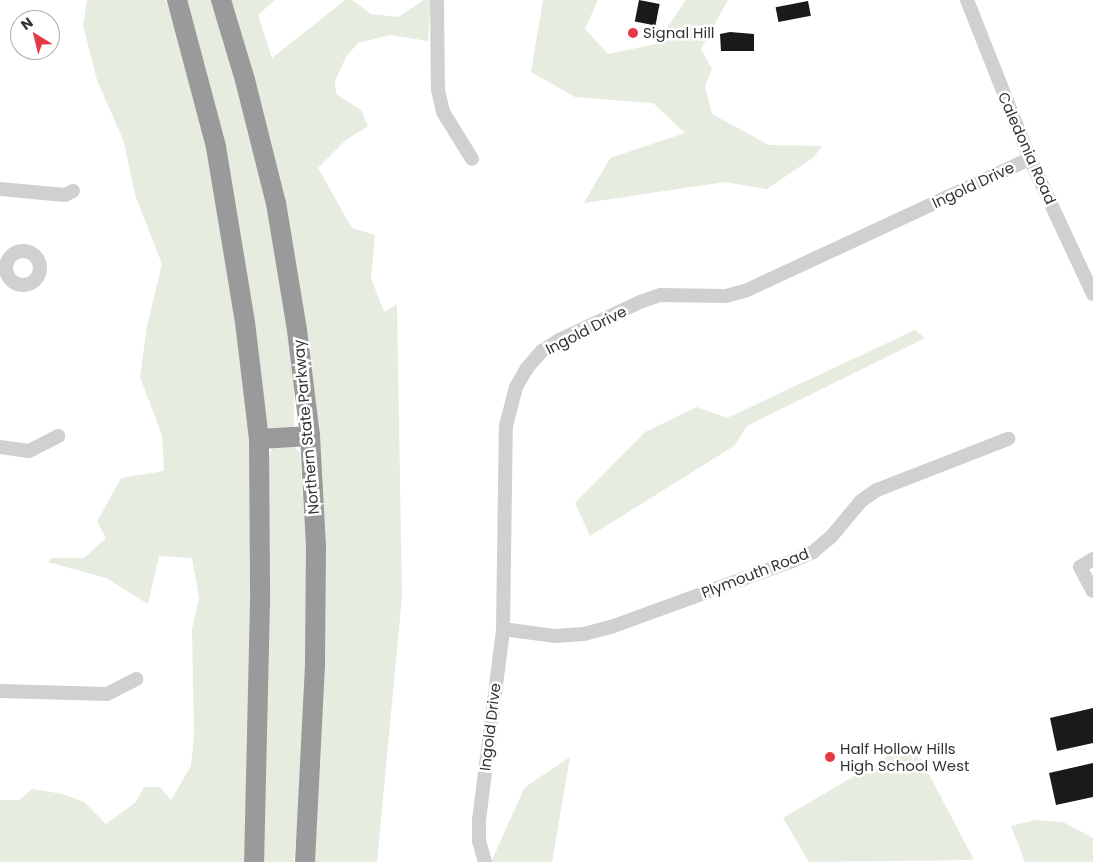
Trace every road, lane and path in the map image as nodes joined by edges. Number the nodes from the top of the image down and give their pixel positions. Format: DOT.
graph roads {
  1 [pos="177,0"];
  2 [pos="221,0"];
  3 [pos="437,0"];
  4 [pos="967,0"];
  5 [pos="472,159"];
  6 [pos="1030,159"];
  7 [pos="0,189"];
  8 [pos="73,191"];
  9 [pos="1093,294"];
  10 [pos="58,436"];
  11 [pos="310,436"];
  12 [pos="259,439"];
  13 [pos="1008,439"];
  14 [pos="0,447"];
  15 [pos="1093,559"];
  16 [pos="1093,590"];
  17 [pos="503,629"];
  18 [pos="136,679"];
  19 [pos="0,691"];
  20 [pos="254,862"];
  21 [pos="305,862"];
  22 [pos="485,862"];
  1 -- 12 [label="highway"];
  2 -- 11 [label="highway, Northern State Parkway"];
  3 -- 5 [label="street"];
  4 -- 6 [label="street, Caledonia Road"];
  6 -- 9 [label="street, Caledonia Road"];
  6 -- 17 [label="street, Ingold Drive"];
  7 -- 8 [label="street"];
  10 -- 14 [label="street"];
  11 -- 12 [label="highway"];
  11 -- 21 [label="highway, Northern State Parkway"];
  12 -- 20 [label="highway"];
  13 -- 17 [label="street, Plymouth Road"];
  15 -- 16 [label="street"];
  17 -- 22 [label="street, Ingold Drive"];
  18 -- 19 [label="street"];
}
